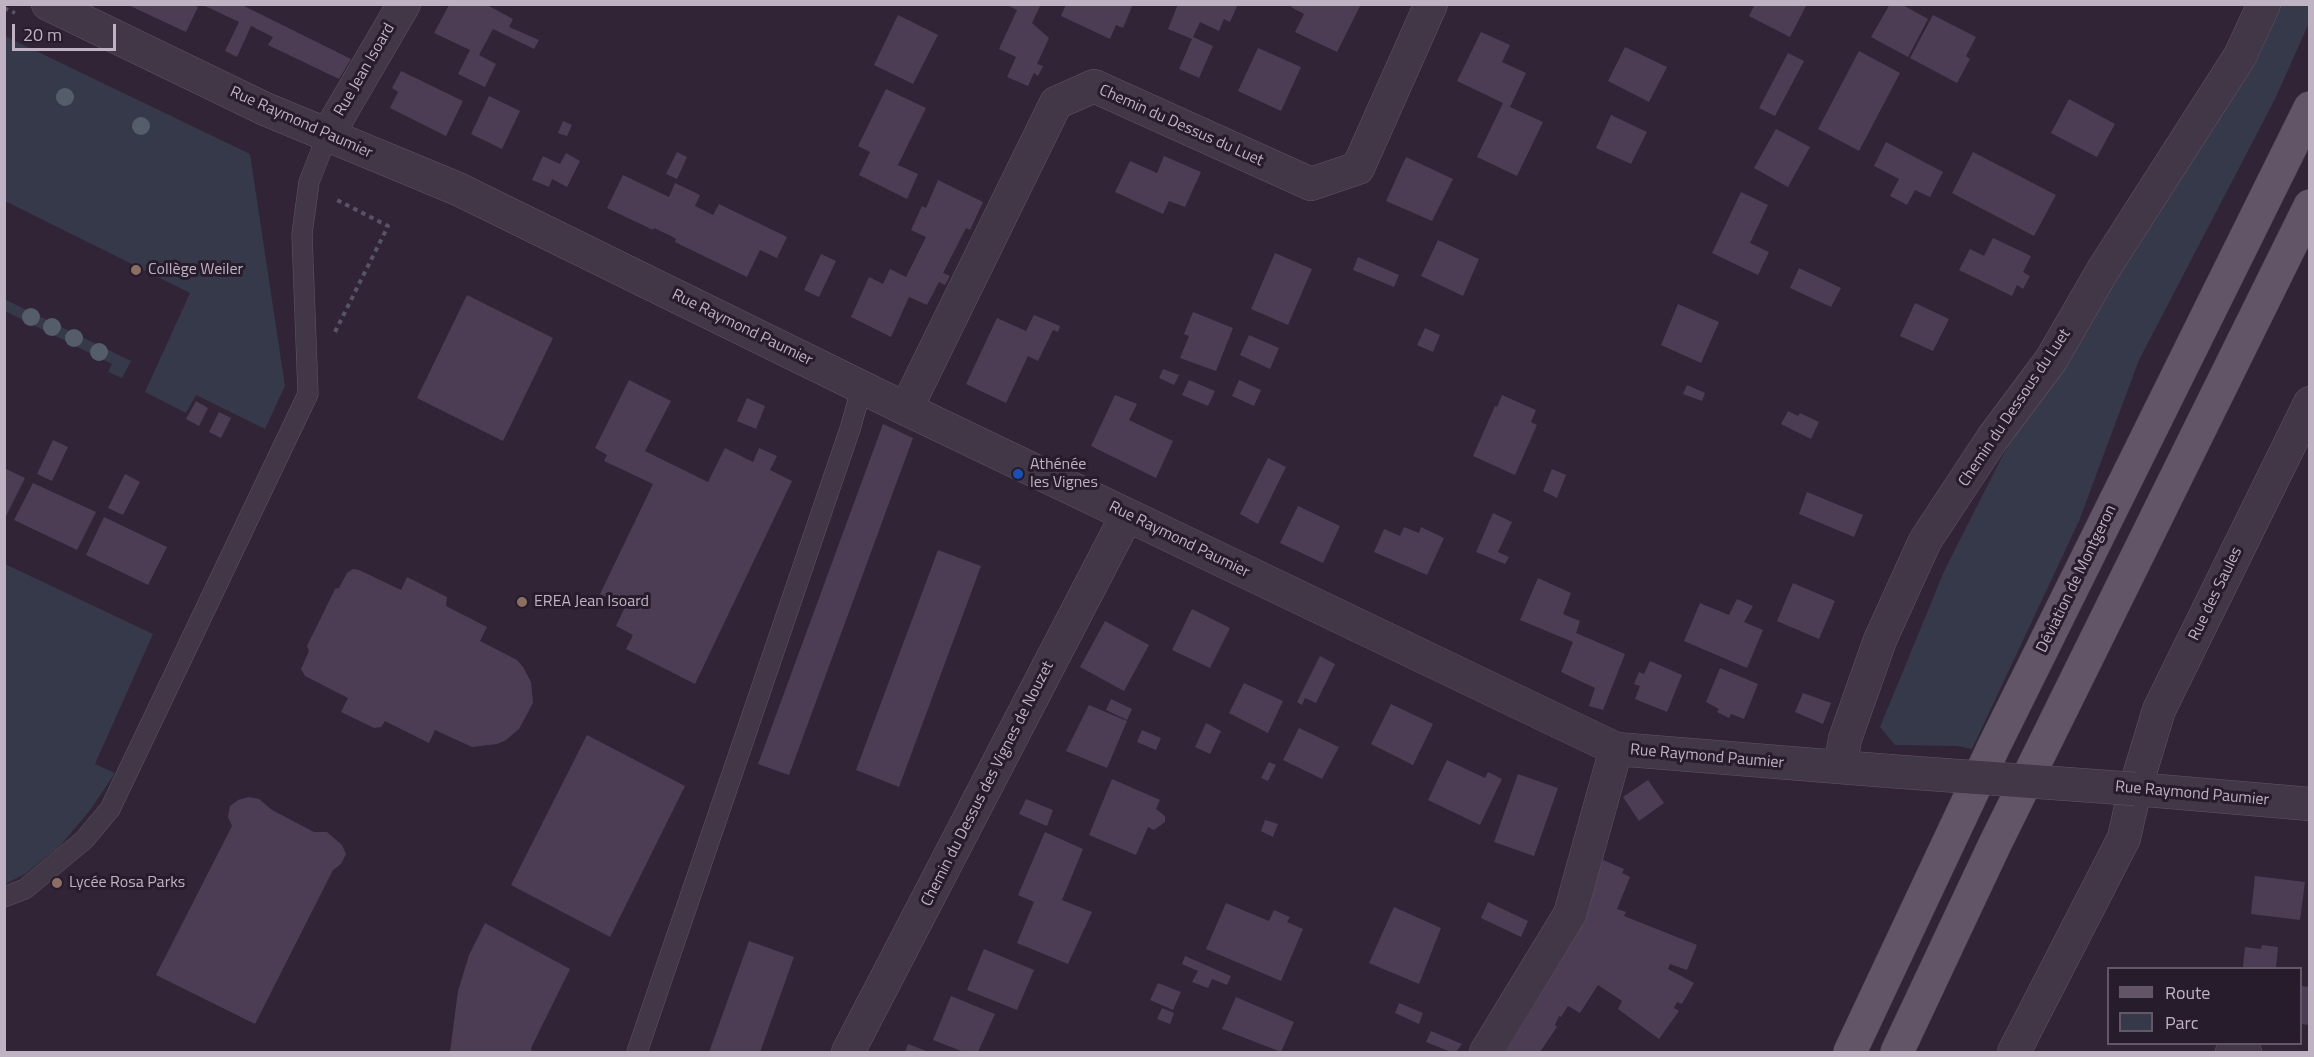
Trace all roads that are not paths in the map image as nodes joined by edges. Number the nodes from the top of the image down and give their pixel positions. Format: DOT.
graph roads {
  1 [pos="48,4"];
  2 [pos="404,4"];
  3 [pos="1431,4"];
  4 [pos="2264,4"];
  5 [pos="2310,108"];
  6 [pos="327,136"];
  7 [pos="2310,206"];
  8 [pos="862,387"];
  9 [pos="2310,403"];
  10 [pos="906,409"];
  11 [pos="1127,515"];
  12 [pos="1616,749"];
  13 [pos="1840,767"];
  14 [pos="2135,789"];
  15 [pos="2310,804"];
  16 [pos="4,897"];
  17 [pos="637,1053"];
  18 [pos="849,1053"];
  19 [pos="1486,1053"];
  20 [pos="1850,1053"];
  21 [pos="1897,1053"];
  22 [pos="2014,1053"];
  23 [pos="2232,1053"];
  24 [pos="2245,1053"];
  1 -- 6 [label="street, Rue Raymond Paumier"];
  2 -- 6 [label="street, Rue Jean Isoard"];
  3 -- 10 [label="street, Chemin du Dessus du Luet"];
  4 -- 13 [label="street, Chemin du Dessous du Luet"];
  5 -- 20 [label="main road, Déviation de Montgeron"];
  6 -- 8 [label="street, Rue Raymond Paumier"];
  6 -- 16 [label="lane"];
  7 -- 21 [label="main road"];
  8 -- 10 [label="street, Rue Raymond Paumier"];
  8 -- 17 [label="lane"];
  9 -- 14 [label="street, Rue des Saules"];
  10 -- 11 [label="street, Rue Raymond Paumier"];
  11 -- 12 [label="street, Rue Raymond Paumier"];
  11 -- 18 [label="street, Chemin du Dessus des Vignes de Nouzet"];
  12 -- 13 [label="street, Rue Raymond Paumier"];
  12 -- 19 [label="street"];
  13 -- 14 [label="street, Rue Raymond Paumier, bridge"];
  14 -- 15 [label="street, Rue Raymond Paumier"];
  14 -- 22 [label="street, Rue des Saules"];
  23 -- 24 [label="street"];
}
